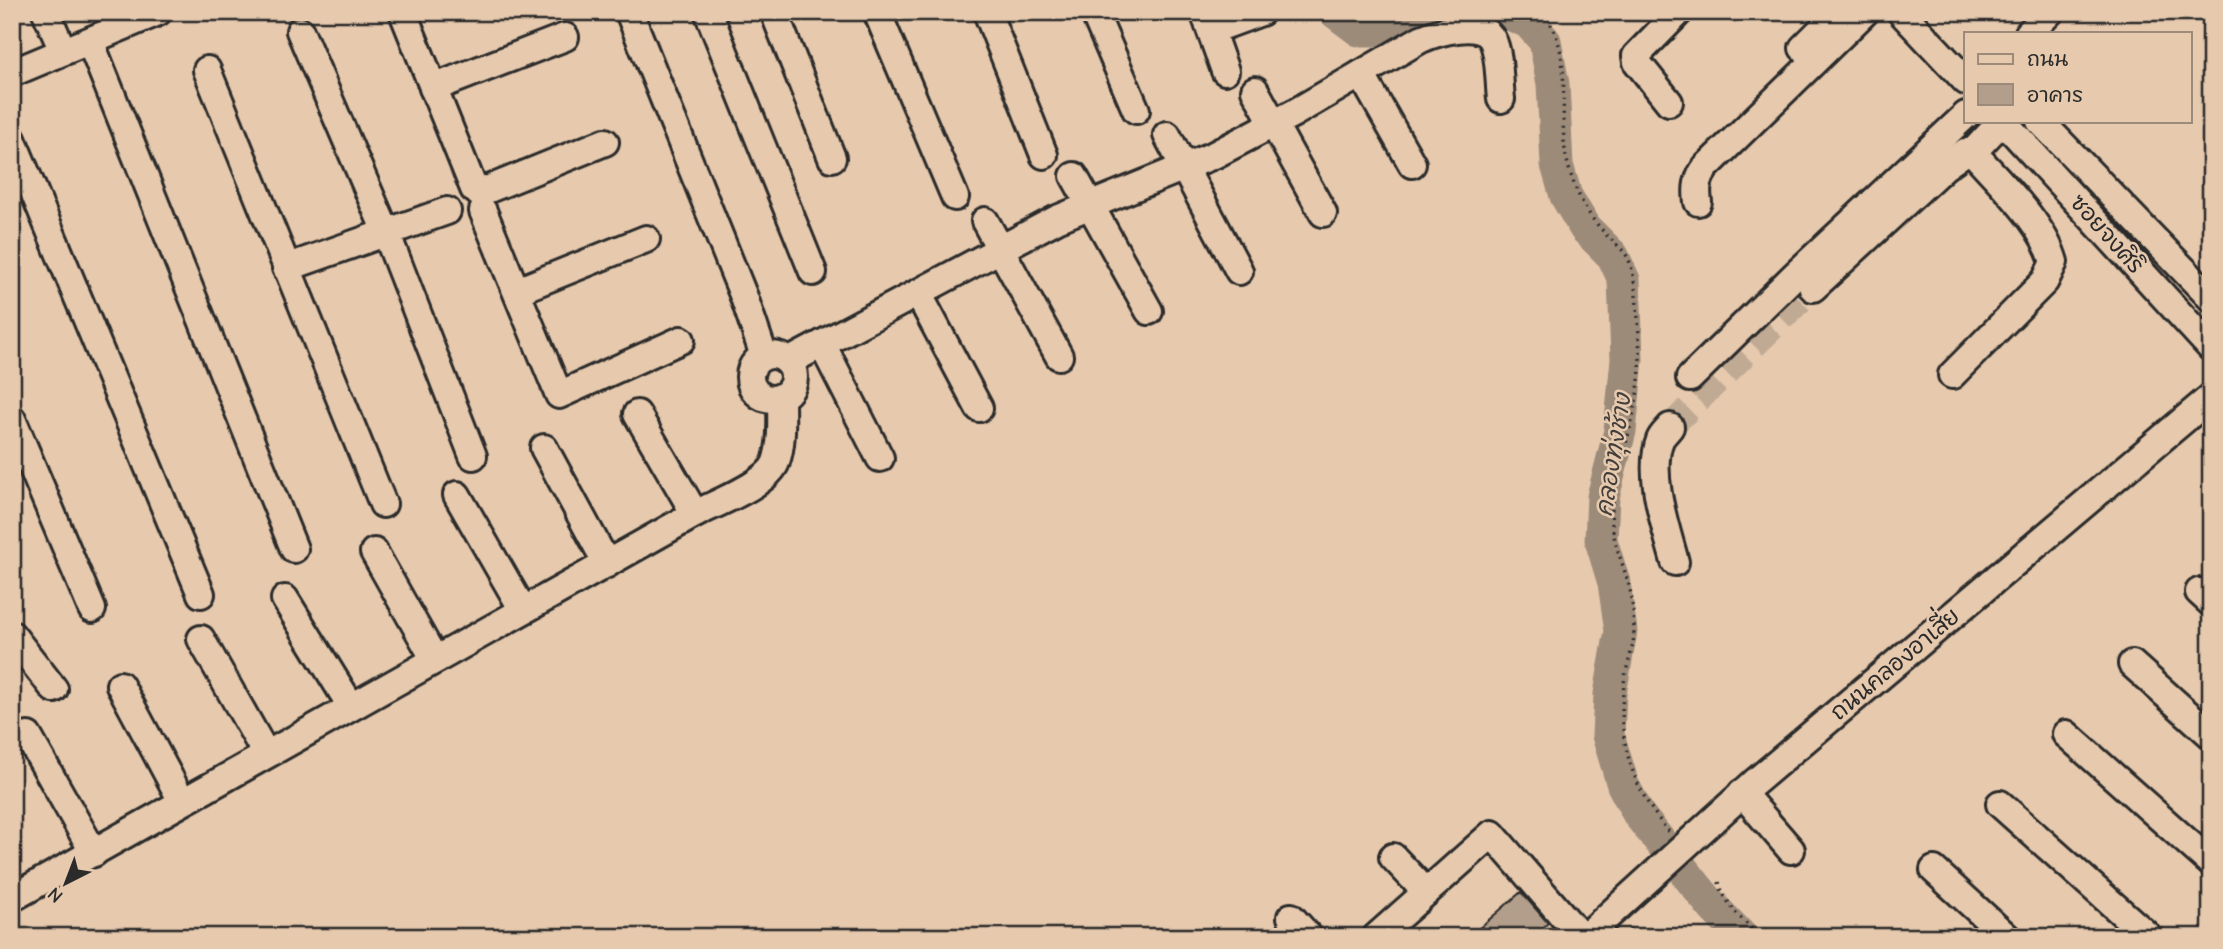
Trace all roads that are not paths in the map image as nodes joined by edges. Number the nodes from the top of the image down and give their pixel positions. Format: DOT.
graph roads {
  1 [pos="47,12"];
  2 [pos="158,12"];
  3 [pos="406,12"];
  4 [pos="629,12"];
  5 [pos="708,12"];
  6 [pos="774,12"];
  7 [pos="877,12"];
  8 [pos="987,12"];
  9 [pos="1094,12"];
  10 [pos="1261,12"];
  11 [pos="1679,12"];
  12 [pos="1832,12"];
  13 [pos="1866,12"];
  14 [pos="1901,12"];
  15 [pos="2050,12"];
  16 [pos="1208,21"];
  17 [pos="300,31"];
  18 [pos="2030,32"];
  19 [pos="565,37"];
  20 [pos="90,41"];
  21 [pos="63,51"];
  22 [pos="206,70"];
  23 [pos="1224,71"];
  24 [pos="12,73"];
  25 [pos="1361,74"];
  26 [pos="1964,79"];
  27 [pos="433,88"];
  28 [pos="1255,90"];
  29 [pos="1500,99"];
  30 [pos="1670,102"];
  31 [pos="1136,110"];
  32 [pos="1964,117"];
  33 [pos="2002,122"];
  34 [pos="2004,122"];
  35 [pos="2041,122"];
  36 [pos="1274,124"];
  37 [pos="1167,135"];
  38 [pos="12,139"];
  39 [pos="1710,140"];
  40 [pos="605,142"];
  41 [pos="1973,152"];
  42 [pos="1044,155"];
  43 [pos="832,158"];
  44 [pos="1412,164"];
  45 [pos="1185,167"];
  46 [pos="1074,176"];
  47 [pos="955,197"];
  48 [pos="479,198"];
  49 [pos="1698,202"];
  50 [pos="1091,206"];
  51 [pos="1322,213"];
  52 [pos="985,220"];
  53 [pos="386,232"];
  54 [pos="646,239"];
  55 [pos="1001,250"];
  56 [pos="286,268"];
  57 [pos="1239,271"];
  58 [pos="813,272"];
  59 [pos="1813,288"];
  60 [pos="517,291"];
  61 [pos="918,293"];
  62 [pos="2211,298"];
  63 [pos="1149,311"];
  64 [pos="681,340"];
  65 [pos="822,344"];
  66 [pos="2211,348"];
  67 [pos="1059,356"];
  68 [pos="776,359"];
  69 [pos="1952,375"];
  70 [pos="1690,378"];
  71 [pos="781,397"];
  72 [pos="2211,397"];
  73 [pos="979,408"];
  74 [pos="637,414"];
  75 [pos="12,419"];
  76 [pos="1670,427"];
  77 [pos="544,448"];
  78 [pos="473,456"];
  79 [pos="880,458"];
  80 [pos="457,495"];
  81 [pos="383,503"];
  82 [pos="695,514"];
  83 [pos="294,549"];
  84 [pos="374,552"];
  85 [pos="1675,562"];
  86 [pos="607,564"];
  87 [pos="201,594"];
  88 [pos="285,599"];
  89 [pos="92,609"];
  90 [pos="523,610"];
  91 [pos="12,635"];
  92 [pos="201,639"];
  93 [pos="435,660"];
  94 [pos="2132,664"];
  95 [pos="120,685"];
  96 [pos="54,689"];
  97 [pos="351,706"];
  98 [pos="2066,734"];
  99 [pos="2211,735"];
  100 [pos="28,736"];
  101 [pos="266,754"];
  102 [pos="1742,793"];
  103 [pos="183,801"];
  104 [pos="2000,804"];
  105 [pos="1791,850"];
  106 [pos="94,853"];
  107 [pos="1393,857"];
  108 [pos="2211,863"];
  109 [pos="1934,870"];
  110 [pos="1426,892"];
  111 [pos="13,895"];
  112 [pos="1291,917"];
  113 [pos="1393,931"];
  114 [pos="1309,937"];
  115 [pos="1583,937"];
  116 [pos="2007,937"];
  117 [pos="2149,937"];
  1 -- 21 [label="street"];
  2 -- 20 [label="street"];
  3 -- 27 [label="street"];
  4 -- 68 [label="street"];
  5 -- 58 [label="street"];
  6 -- 43 [label="street"];
  7 -- 47 [label="street"];
  8 -- 42 [label="street"];
  9 -- 31 [label="street"];
  10 -- 16 [label="street"];
  11 -- 30 [label="street"];
  12 -- 39 [label="street"];
  13 -- 49 [label="street"];
  14 -- 26 [label="street"];
  15 -- 18 [label="street"];
  16 -- 23 [label="street"];
  17 -- 53 [label="street"];
  19 -- 27 [label="street"];
  20 -- 21 [label="street"];
  20 -- 83 [label="street"];
  21 -- 24 [label="street"];
  22 -- 56 [label="street"];
  25 -- 29 [label="street"];
  25 -- 36 [label="street"];
  25 -- 44 [label="street"];
  27 -- 48 [label="street"];
  28 -- 36 [label="street"];
  32 -- 70 [label="street"];
  33 -- 41 [label="street"];
  34 -- 66 [label="street, ซอยจงศิริ"];
  35 -- 62 [label="street"];
  36 -- 45 [label="street"];
  36 -- 51 [label="street"];
  37 -- 45 [label="street"];
  38 -- 87 [label="street"];
  40 -- 48 [label="street"];
  41 -- 59 [label="street"];
  41 -- 69 [label="street"];
  45 -- 50 [label="street"];
  45 -- 57 [label="street"];
  46 -- 50 [label="street"];
  48 -- 53 [label="street"];
  48 -- 60 [label="street"];
  50 -- 55 [label="street"];
  50 -- 63 [label="street"];
  52 -- 55 [label="street"];
  53 -- 56 [label="street"];
  53 -- 78 [label="street"];
  54 -- 60 [label="street"];
  55 -- 61 [label="street"];
  55 -- 67 [label="street"];
  56 -- 81 [label="street"];
  60 -- 64 [label="street"];
  61 -- 65 [label="street"];
  61 -- 73 [label="street"];
  65 -- 68 [label="street"];
  65 -- 79 [label="street"];
  68 -- 71 [label="street"];
  68 -- 71 [label="street"];
  71 -- 82 [label="street"];
  72 -- 102 [label="street, ถนนคลองอาเสี่ย"];
  74 -- 82 [label="street"];
  75 -- 89 [label="street"];
  76 -- 85 [label="street"];
  77 -- 86 [label="street"];
  80 -- 90 [label="street"];
  82 -- 86 [label="street"];
  84 -- 93 [label="street"];
  86 -- 90 [label="street"];
  88 -- 97 [label="street"];
  90 -- 93 [label="street"];
  91 -- 96 [label="street"];
  92 -- 101 [label="street"];
  93 -- 97 [label="street"];
  94 -- 99 [label="street"];
  95 -- 103 [label="street"];
  97 -- 101 [label="street"];
  98 -- 108 [label="street"];
  100 -- 106 [label="street"];
  101 -- 103 [label="street"];
  102 -- 105 [label="street"];
  102 -- 115 [label="street, ถนนคลองอาเสี่ย"];
  103 -- 106 [label="street"];
  104 -- 117 [label="street"];
  106 -- 111 [label="street"];
  107 -- 110 [label="street"];
  109 -- 116 [label="street"];
  110 -- 113 [label="street"];
  110 -- 115 [label="street"];
  112 -- 114 [label="street"];
}
